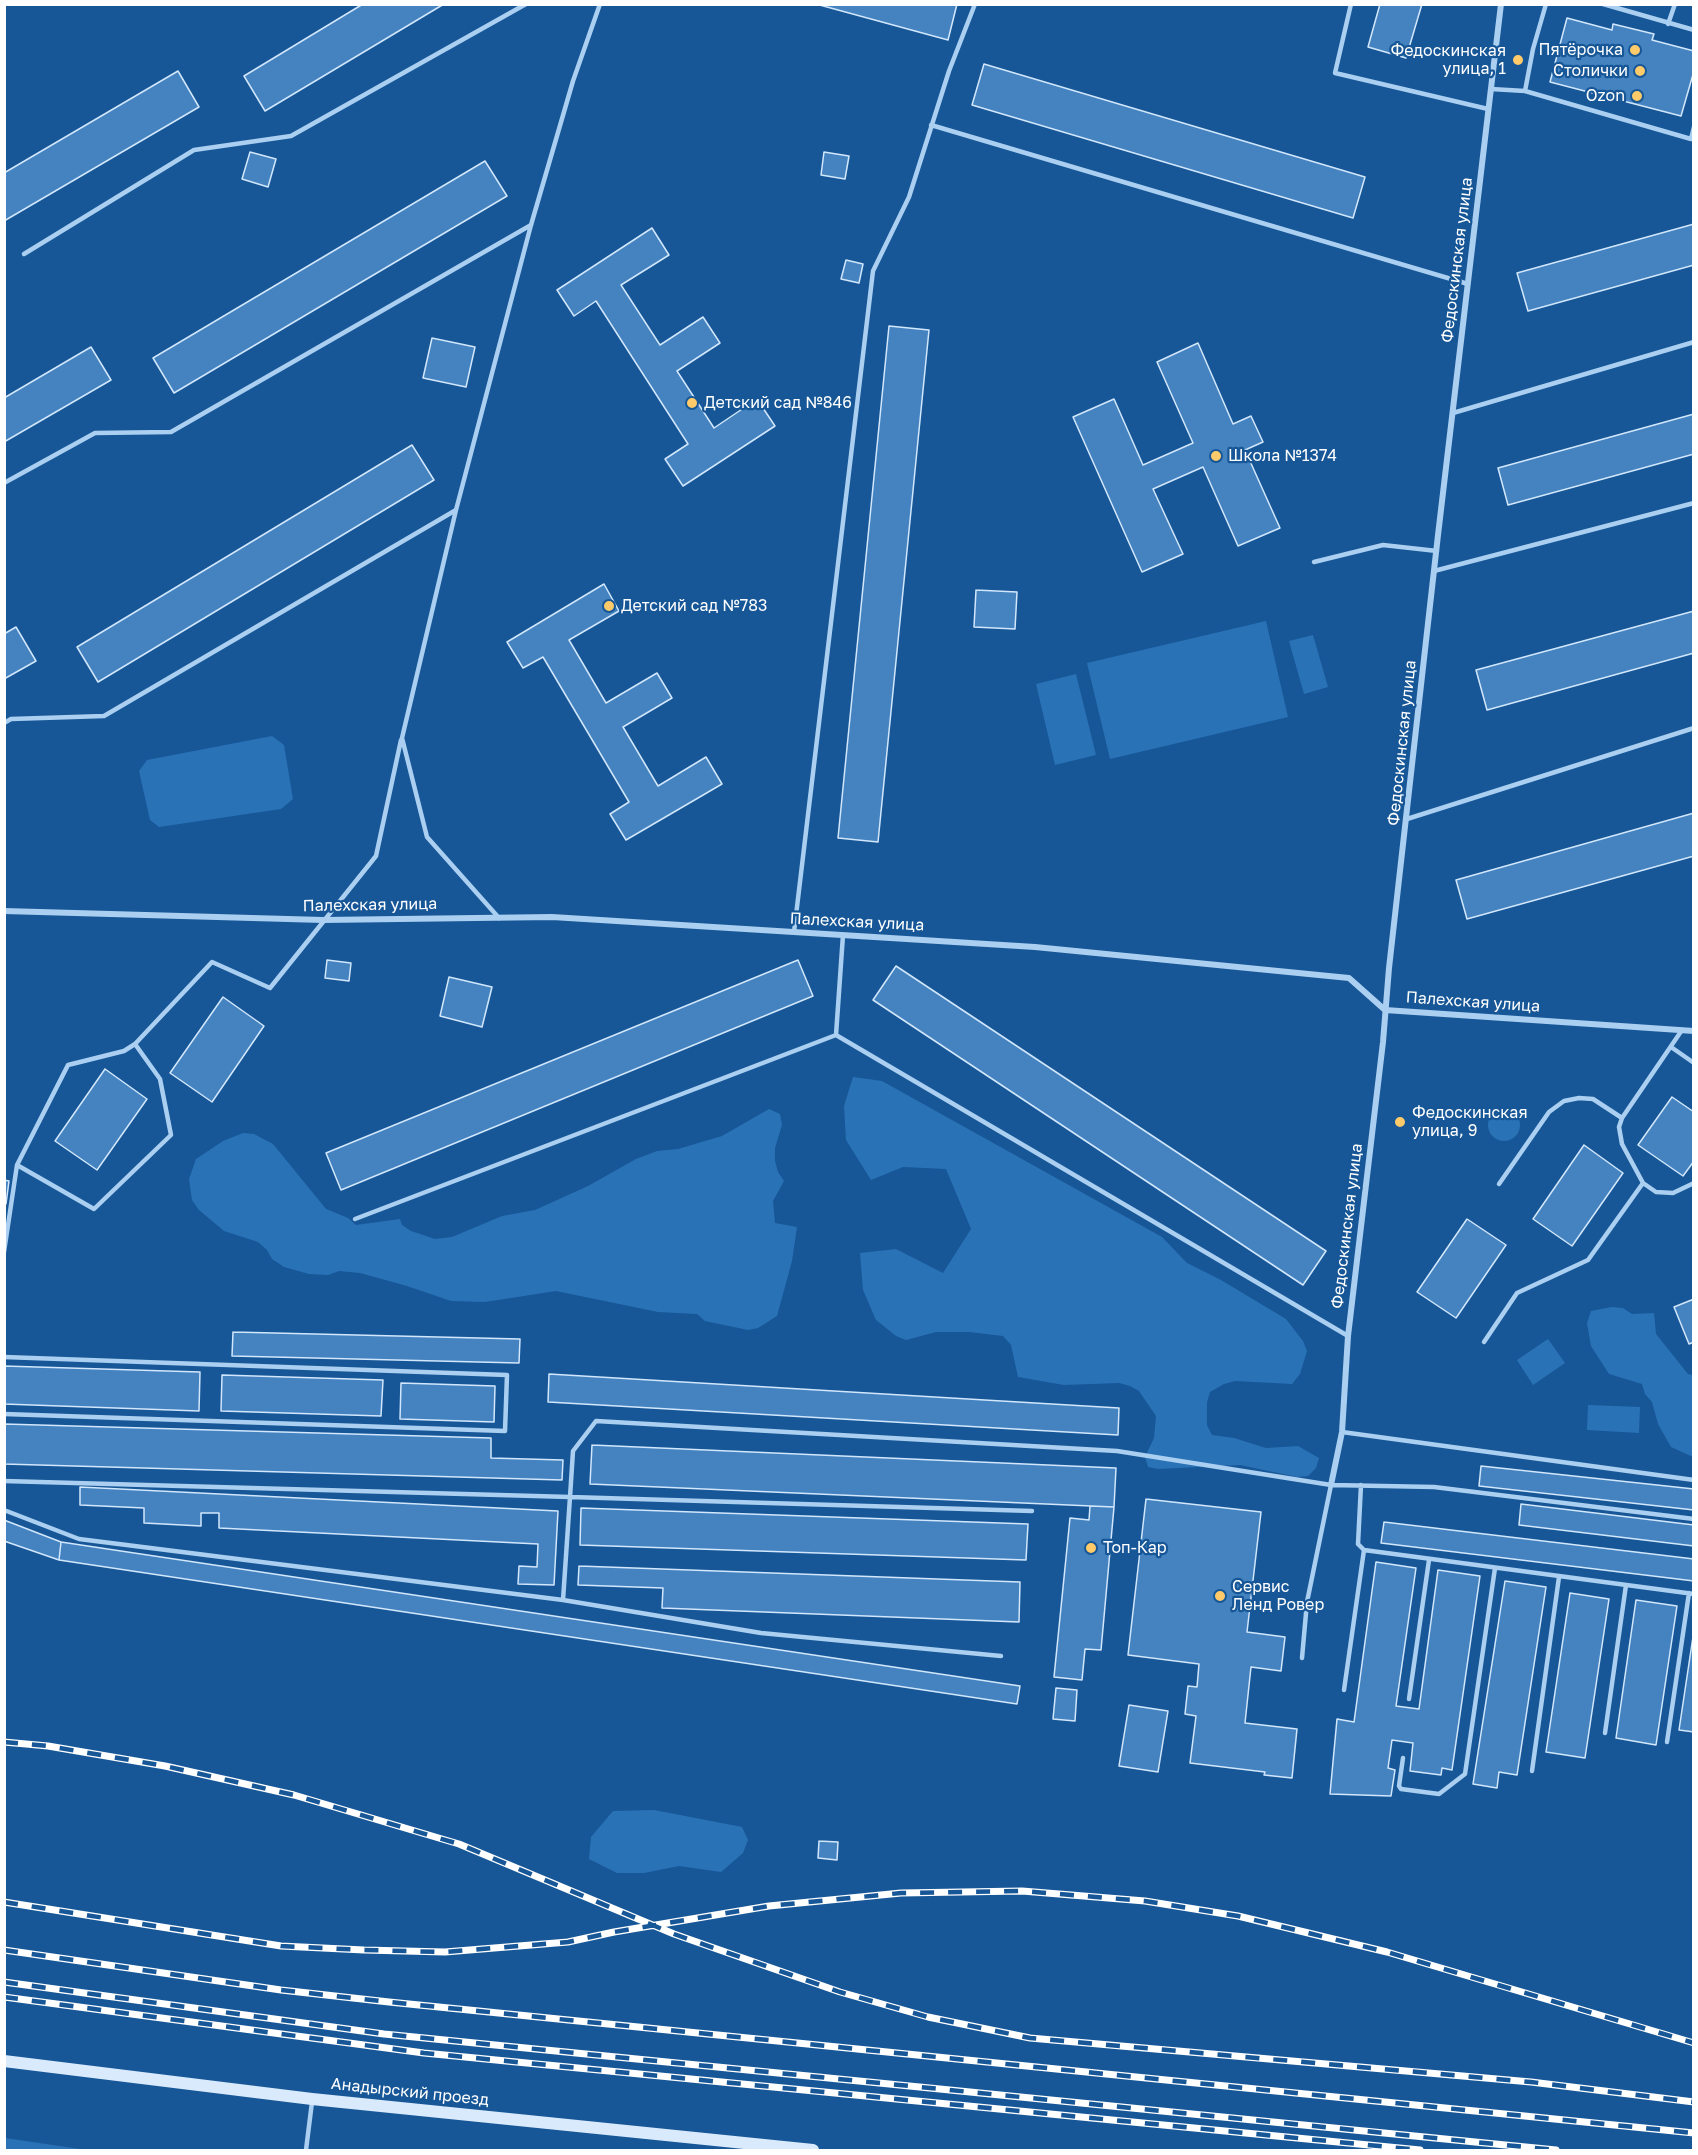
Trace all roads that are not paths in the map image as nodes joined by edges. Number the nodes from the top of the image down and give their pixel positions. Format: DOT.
graph roads {
  1 [pos="526,4"];
  2 [pos="600,4"];
  3 [pos="975,4"];
  4 [pos="1352,4"];
  5 [pos="1501,4"];
  6 [pos="1546,4"];
  7 [pos="1603,4"];
  8 [pos="1675,4"];
  9 [pos="1668,24"];
  10 [pos="1694,30"];
  11 [pos="1491,89"];
  12 [pos="1525,91"];
  13 [pos="1488,109"];
  14 [pos="931,125"];
  15 [pos="1694,127"];
  16 [pos="531,225"];
  17 [pos="24,254"];
  18 [pos="1468,284"];
  19 [pos="1694,342"];
  20 [pos="1453,413"];
  21 [pos="4,483"];
  22 [pos="1694,503"];
  23 [pos="456,510"];
  24 [pos="1437,551"];
  25 [pos="1314,562"];
  26 [pos="1434,572"];
  27 [pos="4,723"];
  28 [pos="1694,728"];
  29 [pos="402,738"];
  30 [pos="1407,819"];
  31 [pos="4,912"];
  32 [pos="499,918"];
  33 [pos="323,920"];
  34 [pos="794,932"];
  35 [pos="843,935"];
  36 [pos="1385,1010"];
  37 [pos="1682,1030"];
  38 [pos="1694,1031"];
  39 [pos="836,1035"];
  40 [pos="135,1044"];
  41 [pos="1671,1047"];
  42 [pos="1694,1063"];
  43 [pos="1622,1118"];
  44 [pos="17,1165"];
  45 [pos="1694,1183"];
  46 [pos="1499,1184"];
  47 [pos="1643,1184"];
  48 [pos="355,1219"];
  49 [pos="4,1252"];
  50 [pos="1348,1336"];
  51 [pos="1484,1342"];
  52 [pos="4,1357"];
  53 [pos="4,1414"];
  54 [pos="1342,1432"];
  55 [pos="1694,1480"];
  56 [pos="4,1481"];
  57 [pos="1331,1485"];
  58 [pos="1361,1485"];
  59 [pos="570,1497"];
  60 [pos="4,1510"];
  61 [pos="1032,1511"];
  62 [pos="1694,1519"];
  63 [pos="1364,1550"];
  64 [pos="1429,1560"];
  65 [pos="1495,1568"];
  66 [pos="1560,1577"];
  67 [pos="1626,1585"];
  68 [pos="1691,1594"];
  69 [pos="563,1600"];
  70 [pos="1001,1656"];
  71 [pos="1302,1658"];
  72 [pos="1344,1689"];
  73 [pos="1409,1699"];
  74 [pos="1605,1733"];
  75 [pos="1667,1742"];
  76 [pos="1403,1758"];
  77 [pos="1532,1771"];
  78 [pos="4,2061"];
  79 [pos="312,2099"];
  80 [pos="306,2151"];
  81 [pos="813,2151"];
  1 -- 17 [label="lane"];
  2 -- 16 [label="lane"];
  3 -- 14 [label="lane"];
  4 -- 13 [label="lane"];
  5 -- 11 [label="street, Федоскинская улица"];
  6 -- 12 [label="lane"];
  7 -- 9 [label="lane"];
  8 -- 9 [label="lane"];
  9 -- 10 [label="lane"];
  11 -- 12 [label="lane"];
  11 -- 13 [label="street, Федоскинская улица"];
  12 -- 15 [label="lane"];
  13 -- 18 [label="street, Федоскинская улица"];
  14 -- 18 [label="lane"];
  14 -- 34 [label="lane"];
  16 -- 21 [label="lane"];
  16 -- 23 [label="lane"];
  18 -- 20 [label="street, Федоскинская улица"];
  19 -- 20 [label="lane"];
  20 -- 24 [label="street, Федоскинская улица"];
  22 -- 26 [label="lane"];
  23 -- 27 [label="lane"];
  23 -- 29 [label="lane"];
  24 -- 25 [label="lane"];
  24 -- 26 [label="street, Федоскинская улица"];
  26 -- 30 [label="street, Федоскинская улица"];
  28 -- 30 [label="lane"];
  29 -- 32 [label="lane"];
  29 -- 33 [label="lane"];
  30 -- 36 [label="street, Федоскинская улица"];
  31 -- 33 [label="street, Палехская улица"];
  32 -- 33 [label="street, Палехская улица"];
  32 -- 34 [label="street, Палехская улица"];
  33 -- 40 [label="lane"];
  34 -- 35 [label="street, Палехская улица"];
  35 -- 36 [label="street, Палехская улица"];
  35 -- 39 [label="lane"];
  36 -- 37 [label="street, Палехская улица"];
  36 -- 50 [label="street, Федоскинская улица"];
  37 -- 38 [label="street, Палехская улица"];
  37 -- 41 [label="lane"];
  39 -- 48 [label="lane"];
  39 -- 50 [label="lane"];
  40 -- 44 [label="lane"];
  40 -- 44 [label="lane"];
  41 -- 42 [label="lane"];
  41 -- 43 [label="lane"];
  43 -- 46 [label="lane"];
  43 -- 47 [label="lane"];
  44 -- 49 [label="lane"];
  45 -- 47 [label="lane"];
  47 -- 51 [label="lane"];
  50 -- 54 [label="street, Федоскинская улица"];
  52 -- 53 [label="lane"];
  54 -- 55 [label="lane"];
  54 -- 57 [label="street, Федоскинская улица"];
  56 -- 59 [label="lane"];
  57 -- 58 [label="lane"];
  57 -- 59 [label="lane"];
  57 -- 71 [label="lane"];
  58 -- 62 [label="lane"];
  58 -- 63 [label="lane"];
  59 -- 61 [label="lane"];
  59 -- 69 [label="lane"];
  60 -- 69 [label="lane"];
  63 -- 64 [label="lane"];
  63 -- 72 [label="lane"];
  64 -- 65 [label="lane"];
  64 -- 73 [label="lane"];
  65 -- 66 [label="lane"];
  65 -- 76 [label="lane"];
  66 -- 67 [label="lane"];
  66 -- 77 [label="lane"];
  67 -- 68 [label="lane"];
  67 -- 74 [label="lane"];
  68 -- 75 [label="lane"];
  69 -- 70 [label="lane"];
  78 -- 79 [label="street, Анадырский проезд"];
  79 -- 80 [label="lane"];
  79 -- 81 [label="street, Анадырский проезд"];
}
